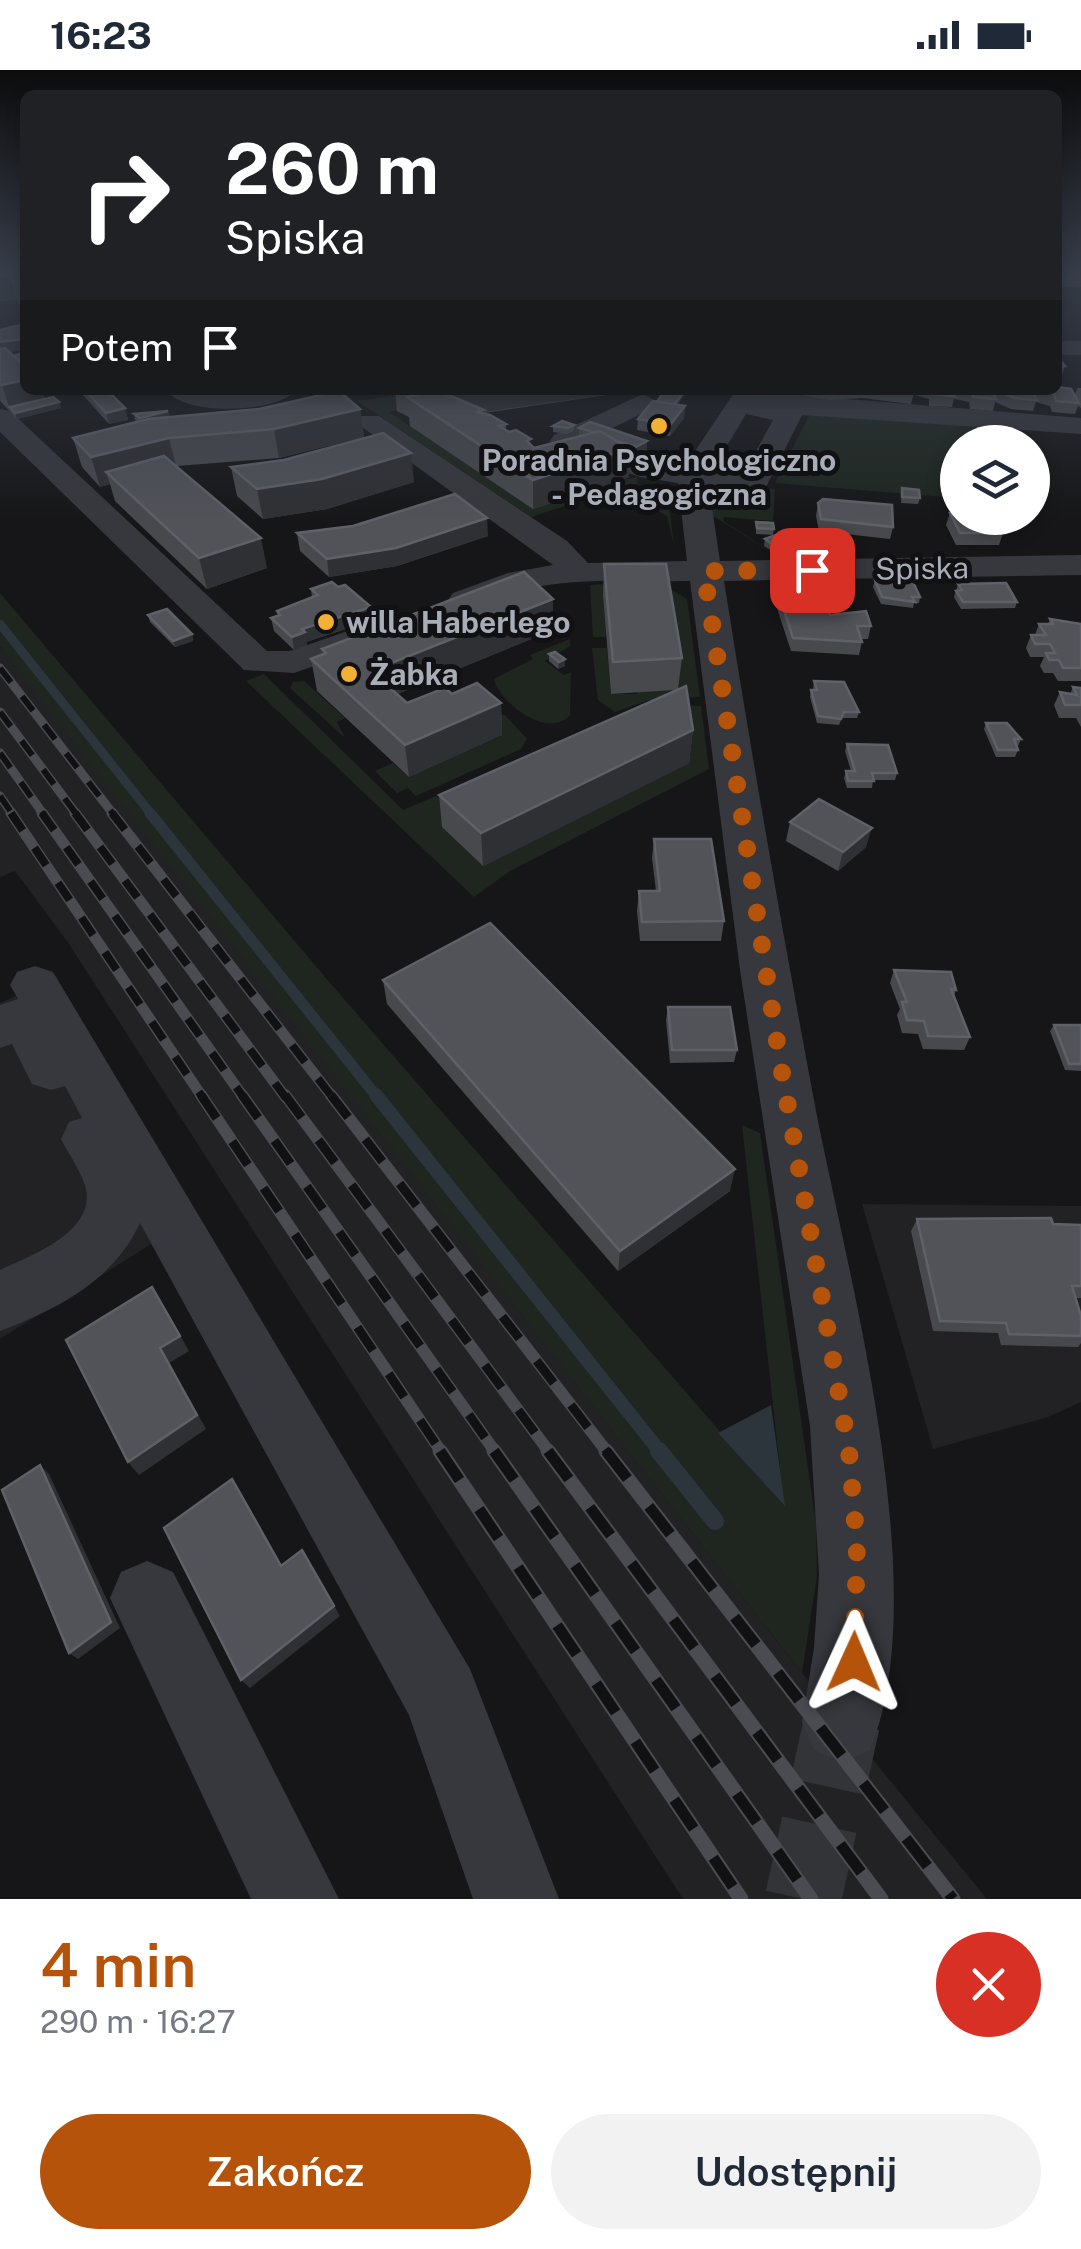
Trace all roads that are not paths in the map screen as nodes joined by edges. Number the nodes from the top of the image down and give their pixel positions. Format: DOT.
graph roads {
  1 [pos="184,395"];
  2 [pos="250,395"];
  3 [pos="743,400"];
  4 [pos="643,402"];
  5 [pos="0,417"];
  6 [pos="370,422"];
  7 [pos="1081,426"];
  8 [pos="694,475"];
  9 [pos="704,571"];
  10 [pos="579,573"];
  11 [pos="1076,574"];
  12 [pos="18,1006"];
  13 [pos="0,1302"];
  14 [pos="147,1598"];
  15 [pos="842,1722"];
  16 [pos="296,1899"];
  17 [pos="516,1899"];
  1 -- 2 [label="street"];
  3 -- 7 [label="street"];
  3 -- 8 [label="street"];
  3 -- 8 [label="street"];
  4 -- 8 [label="street"];
  5 -- 10 [label="street, Spiska"];
  6 -- 10 [label="street"];
  8 -- 9 [label="street"];
  9 -- 10 [label="street, Spiska"];
  9 -- 11 [label="street, Spiska"];
  9 -- 15 [label="street"];
  12 -- 13 [label="street"];
  12 -- 17 [label="street"];
  14 -- 16 [label="street"];
}
